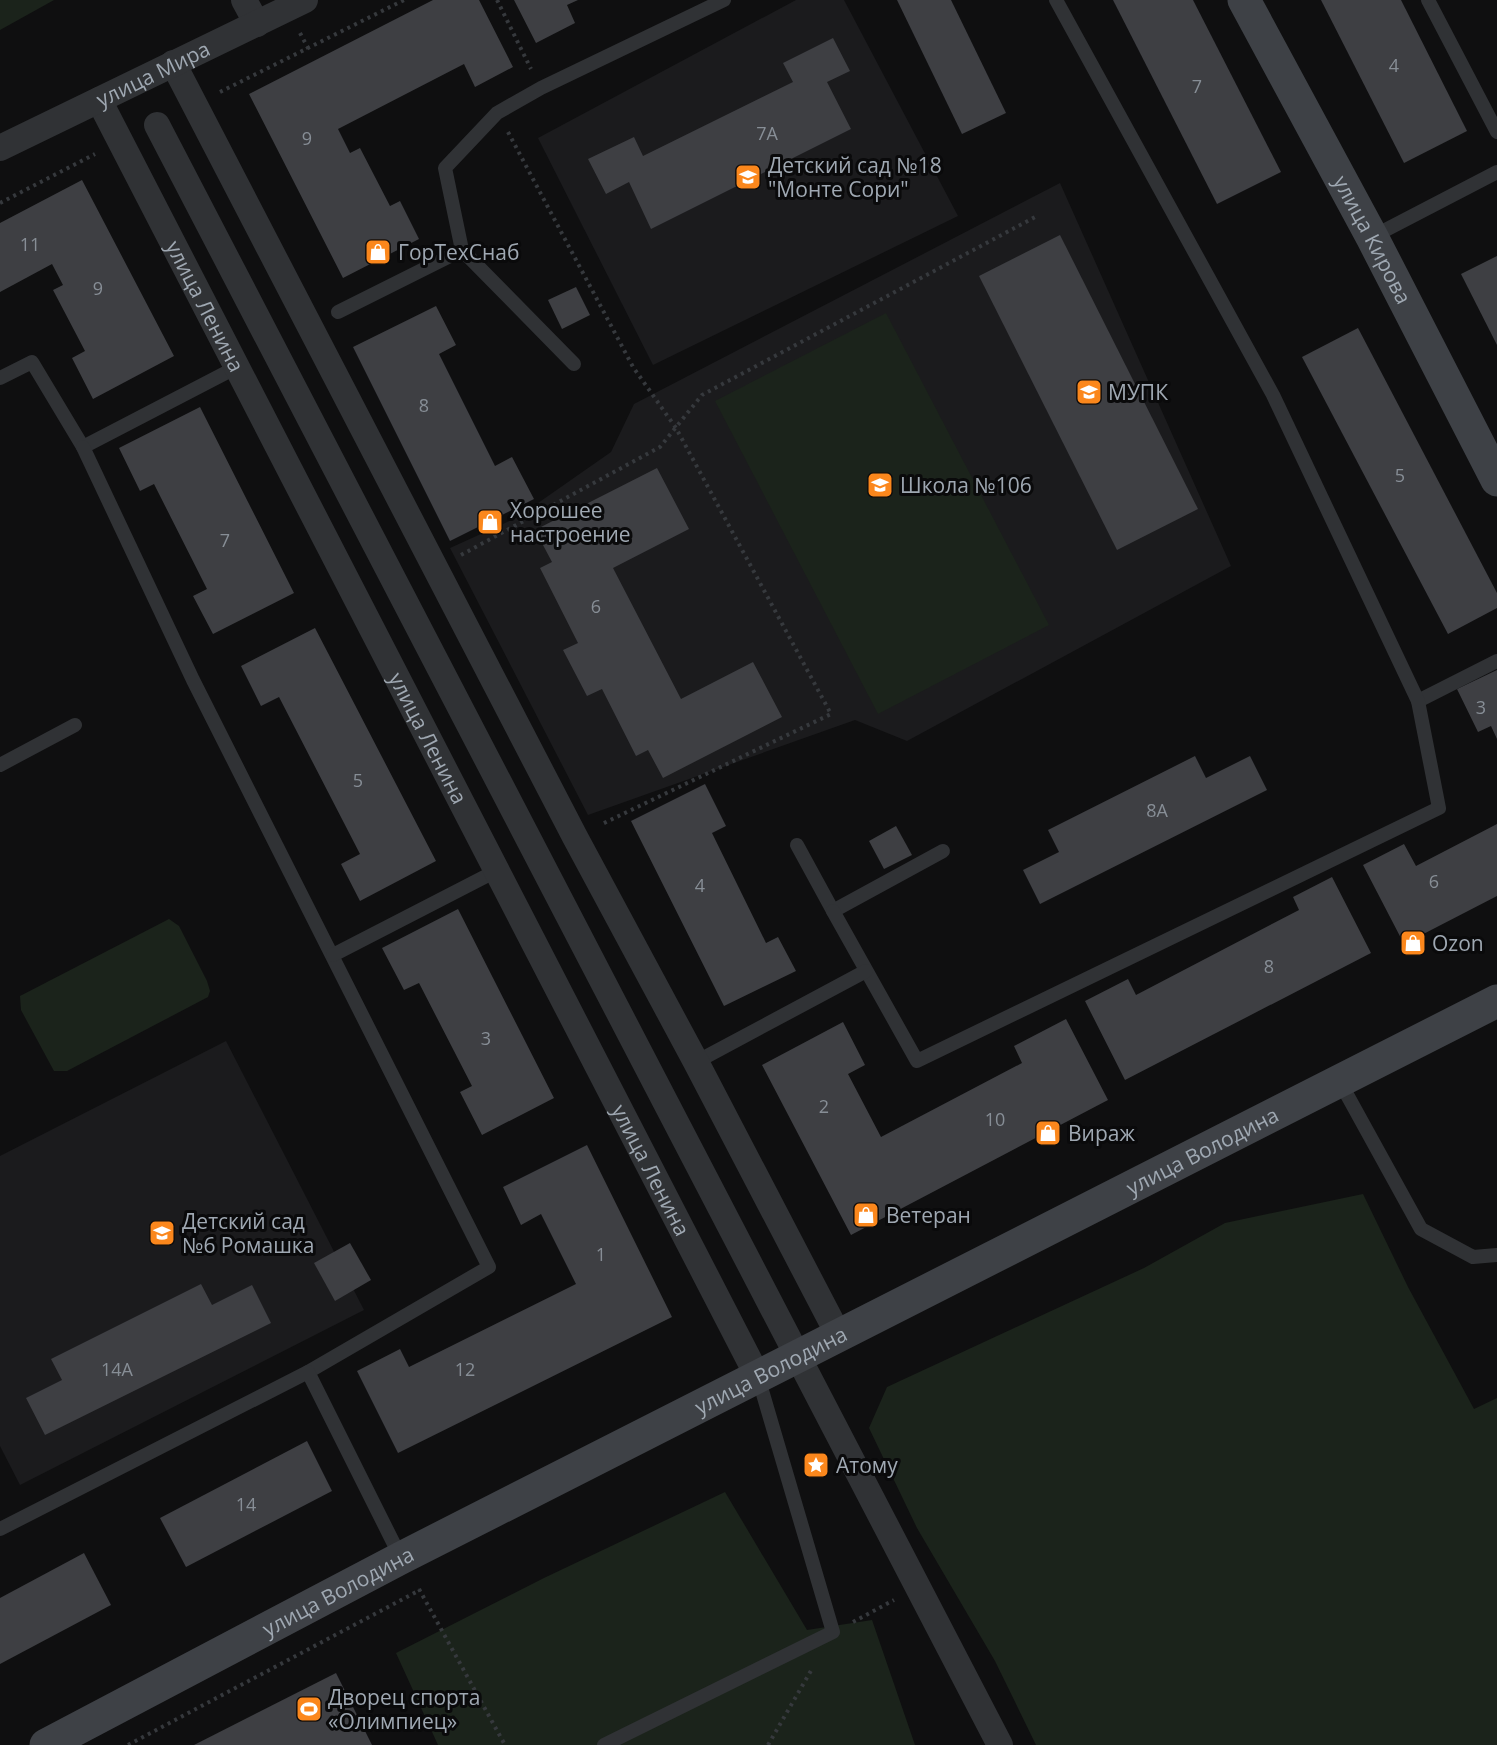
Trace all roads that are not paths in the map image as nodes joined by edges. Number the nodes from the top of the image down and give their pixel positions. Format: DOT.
graph roads {
  1 [pos="244,0"];
  2 [pos="304,0"];
  3 [pos="724,0"];
  4 [pos="1056,0"];
  5 [pos="1244,0"];
  6 [pos="1428,0"];
  7 [pos="257,24"];
  8 [pos="173,63"];
  9 [pos="99,100"];
  10 [pos="157,125"];
  11 [pos="1497,132"];
  12 [pos="0,148"];
  13 [pos="1497,172"];
  14 [pos="1372,237"];
  15 [pos="462,250"];
  16 [pos="338,312"];
  17 [pos="574,364"];
  18 [pos="237,367"];
  19 [pos="0,378"];
  20 [pos="83,447"];
  21 [pos="1497,480"];
  22 [pos="1497,661"];
  23 [pos="1418,701"];
  24 [pos="75,725"];
  25 [pos="0,765"];
  26 [pos="797,845"];
  27 [pos="944,851"];
  28 [pos="496,871"];
  29 [pos="833,911"];
  30 [pos="333,955"];
  31 [pos="866,971"];
  32 [pos="1497,1001"];
  33 [pos="696,1062"];
  34 [pos="1340,1082"];
  35 [pos="1497,1255"];
  36 [pos="839,1336"];
  37 [pos="799,1357"];
  38 [pos="308,1372"];
  39 [pos="758,1377"];
  40 [pos="0,1529"];
  41 [pos="401,1558"];
  42 [pos="46,1745"];
  43 [pos="604,1745"];
  44 [pos="1000,1745"];
  1 -- 7 [label="street"];
  2 -- 7 [label="street, улица Мира"];
  3 -- 15 [label="lane"];
  4 -- 23 [label="lane"];
  5 -- 14 [label="street, улица Кирова"];
  6 -- 11 [label="lane"];
  7 -- 8 [label="street, улица Мира"];
  8 -- 9 [label="street, улица Мира"];
  8 -- 33 [label="street"];
  9 -- 12 [label="street, улица Мира"];
  9 -- 18 [label="street, улица Ленина"];
  10 -- 37 [label="street"];
  13 -- 14 [label="lane"];
  14 -- 21 [label="street, улица Кирова"];
  15 -- 16 [label="lane"];
  15 -- 17 [label="lane"];
  18 -- 20 [label="lane"];
  18 -- 28 [label="street, улица Ленина"];
  19 -- 20 [label="lane"];
  20 -- 30 [label="lane"];
  22 -- 23 [label="lane"];
  23 -- 31 [label="lane"];
  24 -- 25 [label="lane"];
  26 -- 29 [label="lane"];
  27 -- 29 [label="lane"];
  28 -- 30 [label="lane"];
  28 -- 39 [label="street, улица Ленина"];
  29 -- 31 [label="lane"];
  30 -- 38 [label="lane"];
  31 -- 33 [label="lane"];
  32 -- 34 [label="street, улица Володина"];
  33 -- 36 [label="street"];
  34 -- 35 [label="lane"];
  34 -- 36 [label="street, улица Володина"];
  36 -- 37 [label="street, улица Володина"];
  37 -- 39 [label="street, улица Володина"];
  37 -- 44 [label="street"];
  38 -- 40 [label="lane"];
  38 -- 41 [label="lane"];
  39 -- 41 [label="street, улица Володина"];
  39 -- 43 [label="lane"];
  41 -- 42 [label="street, улица Володина"];
}
